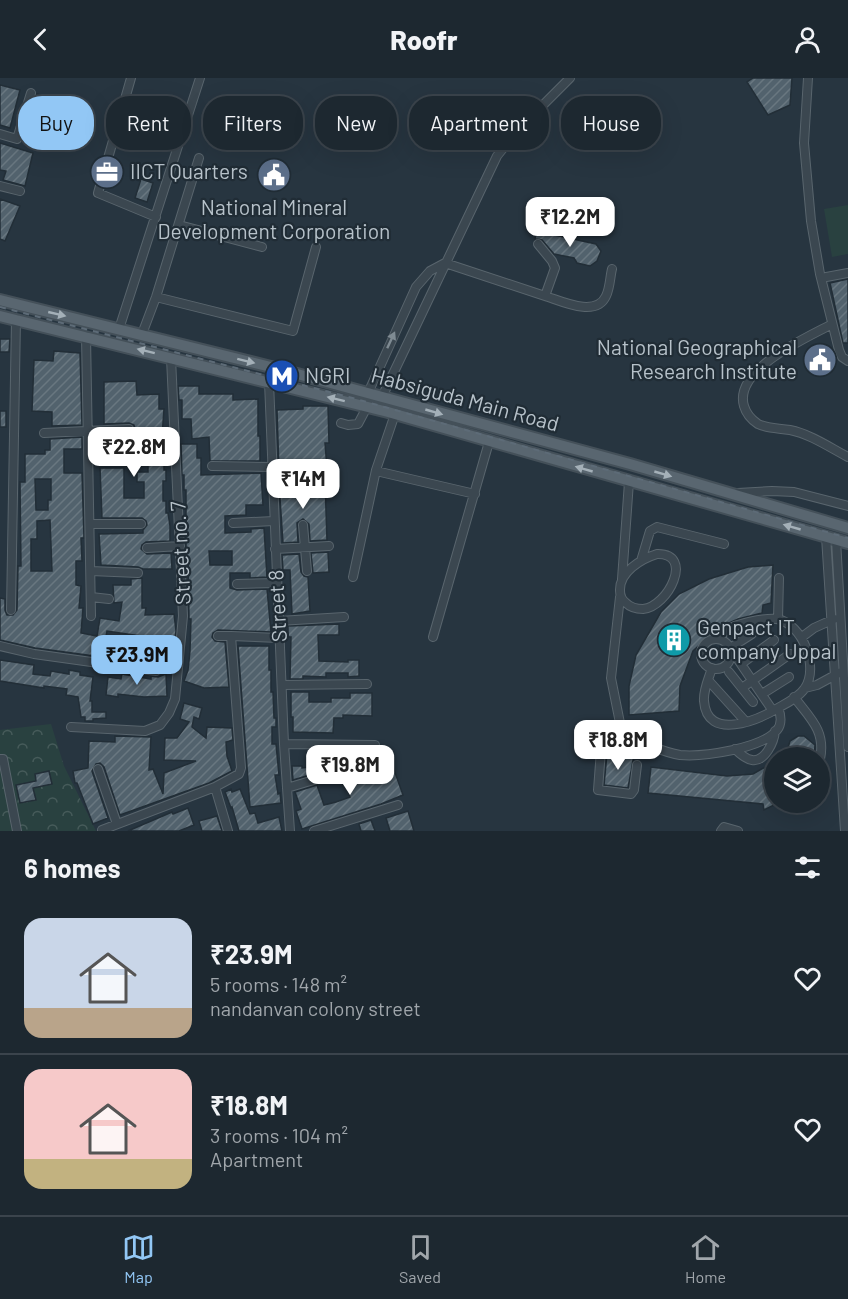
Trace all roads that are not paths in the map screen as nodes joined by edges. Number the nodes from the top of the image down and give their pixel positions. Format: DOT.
graph roads {
  1 [pos="130,78"];
  2 [pos="200,78"];
  3 [pos="570,78"];
  4 [pos="808,78"];
  5 [pos="31,93"];
  6 [pos="0,134"];
  7 [pos="199,158"];
  8 [pos="0,186"];
  9 [pos="20,191"];
  10 [pos="156,217"];
  11 [pos="179,225"];
  12 [pos="538,244"];
  13 [pos="316,247"];
  14 [pos="262,248"];
  15 [pos="445,263"];
  16 [pos="612,268"];
  17 [pos="848,273"];
  18 [pos="820,278"];
  19 [pos="545,296"];
  20 [pos="156,297"];
  21 [pos="0,300"];
  22 [pos="0,316"];
  23 [pos="16,320"];
  24 [pos="832,324"];
  25 [pos="119,328"];
  26 [pos="142,334"];
  27 [pos="86,336"];
  28 [pos="171,358"];
  29 [pos="848,361"];
  30 [pos="269,382"];
  31 [pos="368,393"];
  32 [pos="382,397"];
  33 [pos="367,406"];
  34 [pos="394,414"];
  35 [pos="341,423"];
  36 [pos="129,429"];
  37 [pos="88,431"];
  38 [pos="44,433"];
  39 [pos="489,441"];
  40 [pos="848,457"];
  41 [pos="630,464"];
  42 [pos="212,466"];
  43 [pos="273,467"];
  44 [pos="376,471"];
  45 [pos="326,475"];
  46 [pos="273,478"];
  47 [pos="626,481"];
  48 [pos="475,494"];
  49 [pos="730,494"];
  50 [pos="848,506"];
  51 [pos="274,521"];
  52 [pos="233,523"];
  53 [pos="90,524"];
  54 [pos="141,524"];
  55 [pos="303,525"];
  56 [pos="848,528"];
  57 [pos="831,538"];
  58 [pos="848,543"];
  59 [pos="724,544"];
  60 [pos="180,546"];
  61 [pos="329,546"];
  62 [pos="305,547"];
  63 [pos="147,548"];
  64 [pos="275,549"];
  65 [pos="641,561"];
  66 [pos="91,571"];
  67 [pos="307,571"];
  68 [pos="138,573"];
  69 [pos="353,577"];
  70 [pos="779,578"];
  71 [pos="622,579"];
  72 [pos="277,583"];
  73 [pos="237,584"];
  74 [pos="620,595"];
  75 [pos="91,597"];
  76 [pos="109,599"];
  77 [pos="11,610"];
  78 [pos="91,616"];
  79 [pos="344,618"];
  80 [pos="836,618"];
  81 [pos="778,619"];
  82 [pos="279,621"];
  83 [pos="752,634"];
  84 [pos="218,636"];
  85 [pos="231,636"];
  86 [pos="433,637"];
  87 [pos="802,637"];
  88 [pos="279,638"];
  89 [pos="718,639"];
  90 [pos="774,640"];
  91 [pos="0,646"];
  92 [pos="730,648"];
  93 [pos="790,654"];
  94 [pos="741,664"];
  95 [pos="712,668"];
  96 [pos="156,671"];
  97 [pos="729,672"];
  98 [pos="840,673"];
  99 [pos="789,676"];
  100 [pos="708,680"];
  101 [pos="752,680"];
  102 [pos="367,684"];
  103 [pos="282,685"];
  104 [pos="742,688"];
  105 [pos="805,688"];
  106 [pos="762,694"];
  107 [pos="794,697"];
  108 [pos="753,702"];
  109 [pos="776,709"];
  110 [pos="746,722"];
  111 [pos="71,727"];
  112 [pos="621,728"];
  113 [pos="775,731"];
  114 [pos="631,739"];
  115 [pos="607,743"];
  116 [pos="284,744"];
  117 [pos="375,745"];
  118 [pos="822,747"];
  119 [pos="848,747"];
  120 [pos="735,749"];
  121 [pos="0,759"];
  122 [pos="637,765"];
  123 [pos="98,769"];
  124 [pos="337,773"];
  125 [pos="215,787"];
  126 [pos="286,788"];
  127 [pos="398,805"];
  128 [pos="117,824"];
  129 [pos="102,830"];
  130 [pos="17,831"];
  131 [pos="228,831"];
  132 [pos="290,831"];
  133 [pos="314,831"];
  134 [pos="720,831"];
  135 [pos="734,831"];
  136 [pos="846,831"];
  1 -- 10 [label="street"];
  2 -- 10 [label="street"];
  3 -- 15 [label="street"];
  4 -- 18 [label="street"];
  5 -- 6 [label="street"];
  7 -- 11 [label="street"];
  8 -- 9 [label="street"];
  10 -- 25 [label="street"];
  11 -- 14 [label="street"];
  11 -- 20 [label="street"];
  12 -- 19 [label="street"];
  13 -- 20 [label="street"];
  15 -- 19 [label="street"];
  31 -- 15 [label="street, one-way"];
  15 -- 32 [label="street"];
  16 -- 19 [label="street"];
  17 -- 18 [label="street"];
  18 -- 24 [label="street"];
  20 -- 26 [label="street"];
  21 -- 25 [label="main road, Habsiguda Main Road, one-way"];
  22 -- 23 [label="main road, Habsiguda Main Road"];
  23 -- 27 [label="main road, Habsiguda Main Road"];
  23 -- 77 [label="street"];
  24 -- 29 [label="street"];
  24 -- 40 [label="street"];
  25 -- 26 [label="main road, Habsiguda Main Road"];
  26 -- 31 [label="main road, Habsiguda Main Road, one-way"];
  28 -- 27 [label="main road, Habsiguda Main Road, one-way"];
  27 -- 37 [label="street"];
  28 -- 30 [label="main road, Habsiguda Main Road"];
  28 -- 60 [label="street, Street no. 7"];
  33 -- 30 [label="main road, Habsiguda Main Road, one-way"];
  30 -- 43 [label="street, Street 8"];
  31 -- 32 [label="main road, Habsiguda Main Road"];
  32 -- 41 [label="main road, Habsiguda Main Road, one-way"];
  33 -- 34 [label="main road, Habsiguda Main Road"];
  33 -- 35 [label="street"];
  34 -- 39 [label="main road, Habsiguda Main Road"];
  34 -- 44 [label="street"];
  36 -- 37 [label="street"];
  37 -- 38 [label="street"];
  37 -- 53 [label="street"];
  47 -- 39 [label="main road, Habsiguda Main Road, one-way"];
  39 -- 48 [label="street"];
  41 -- 47 [label="main road"];
  41 -- 49 [label="main road, Habsiguda Main Road, one-way"];
  42 -- 43 [label="street"];
  43 -- 46 [label="street, Street 8"];
  44 -- 48 [label="street"];
  44 -- 69 [label="street"];
  45 -- 46 [label="street"];
  46 -- 51 [label="street, Street 8"];
  57 -- 47 [label="main road, Habsiguda Main Road, one-way"];
  47 -- 71 [label="street"];
  48 -- 86 [label="street"];
  49 -- 50 [label="street"];
  49 -- 56 [label="main road, Habsiguda Main Road"];
  51 -- 52 [label="street"];
  51 -- 64 [label="street, Street 8"];
  53 -- 54 [label="street"];
  53 -- 66 [label="street"];
  55 -- 62 [label="street"];
  57 -- 58 [label="main road, Habsiguda Main Road"];
  57 -- 80 [label="street"];
  59 -- 65 [label="street"];
  60 -- 63 [label="street"];
  60 -- 111 [label="street, Street no. 7"];
  61 -- 62 [label="street"];
  62 -- 64 [label="street"];
  62 -- 67 [label="street"];
  64 -- 72 [label="street, Street 8"];
  65 -- 71 [label="street"];
  65 -- 74 [label="street"];
  66 -- 68 [label="street"];
  66 -- 75 [label="street"];
  70 -- 81 [label="street"];
  71 -- 74 [label="street"];
  72 -- 73 [label="street"];
  72 -- 82 [label="street, Street 8"];
  74 -- 112 [label="street"];
  75 -- 76 [label="street"];
  75 -- 78 [label="street"];
  79 -- 82 [label="street"];
  80 -- 87 [label="street"];
  80 -- 98 [label="street"];
  81 -- 87 [label="street"];
  81 -- 89 [label="street"];
  82 -- 88 [label="street, Street 8"];
  83 -- 92 [label="street"];
  84 -- 85 [label="street"];
  85 -- 88 [label="street"];
  85 -- 125 [label="street"];
  87 -- 105 [label="street"];
  88 -- 103 [label="street, Street 8"];
  89 -- 92 [label="street"];
  89 -- 95 [label="street"];
  90 -- 94 [label="street"];
  91 -- 96 [label="street"];
  92 -- 94 [label="street"];
  92 -- 95 [label="street"];
  93 -- 101 [label="street"];
  94 -- 101 [label="street"];
  95 -- 100 [label="street"];
  97 -- 104 [label="street"];
  98 -- 105 [label="street"];
  98 -- 119 [label="street"];
  98 -- 136 [label="street"];
  99 -- 106 [label="street"];
  100 -- 110 [label="street"];
  100 -- 110 [label="street"];
  101 -- 104 [label="street"];
  101 -- 106 [label="street"];
  102 -- 103 [label="street"];
  103 -- 116 [label="street, Street 8"];
  104 -- 108 [label="street"];
  105 -- 107 [label="street"];
  106 -- 109 [label="street"];
  107 -- 109 [label="street"];
  107 -- 118 [label="street"];
  109 -- 110 [label="street"];
  109 -- 113 [label="street"];
  112 -- 114 [label="street"];
  112 -- 115 [label="street"];
  113 -- 120 [label="street"];
  113 -- 120 [label="street"];
  114 -- 115 [label="street"];
  114 -- 120 [label="street"];
  115 -- 122 [label="street"];
  116 -- 117 [label="street"];
  116 -- 126 [label="street, Street 8"];
  121 -- 130 [label="street"];
  123 -- 128 [label="street"];
  124 -- 126 [label="street"];
  125 -- 128 [label="street"];
  125 -- 131 [label="street"];
  126 -- 132 [label="street, Street 8"];
  127 -- 133 [label="street"];
  128 -- 129 [label="street"];
  134 -- 135 [label="street"];
}
